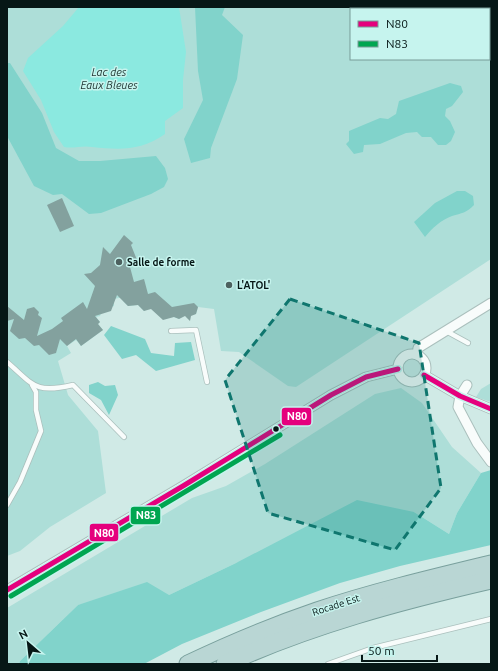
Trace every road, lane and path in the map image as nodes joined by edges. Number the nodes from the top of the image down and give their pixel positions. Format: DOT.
graph roads {
  1 [pos="491,303"];
  2 [pos="445,330"];
  3 [pos="171,331"];
  4 [pos="468,344"];
  5 [pos="417,355"];
  6 [pos="7,362"];
  7 [pos="398,369"];
  8 [pos="424,376"];
  9 [pos="207,382"];
  10 [pos="32,385"];
  11 [pos="467,385"];
  12 [pos="460,396"];
  13 [pos="491,409"];
  14 [pos="124,437"];
  15 [pos="491,462"];
  16 [pos="7,505"];
  17 [pos="491,564"];
  18 [pos="491,580"];
  19 [pos="7,590"];
  20 [pos="491,619"];
  21 [pos="188,664"];
  22 [pos="225,664"];
  23 [pos="328,664"];
  1 -- 2 [label="street"];
  2 -- 4 [label="lane"];
  2 -- 5 [label="street"];
  3 -- 9 [label="lane"];
  5 -- 7 [label="street"];
  5 -- 8 [label="street"];
  6 -- 10 [label="lane"];
  7 -- 8 [label="street"];
  7 -- 19 [label="street"];
  8 -- 12 [label="street"];
  10 -- 14 [label="lane"];
  10 -- 16 [label="lane"];
  11 -- 12 [label="street"];
  12 -- 13 [label="street"];
  12 -- 15 [label="street"];
  17 -- 21 [label="highway, Rocade Est"];
  18 -- 22 [label="highway, Rocade Est"];
  20 -- 23 [label="lane"];
}
